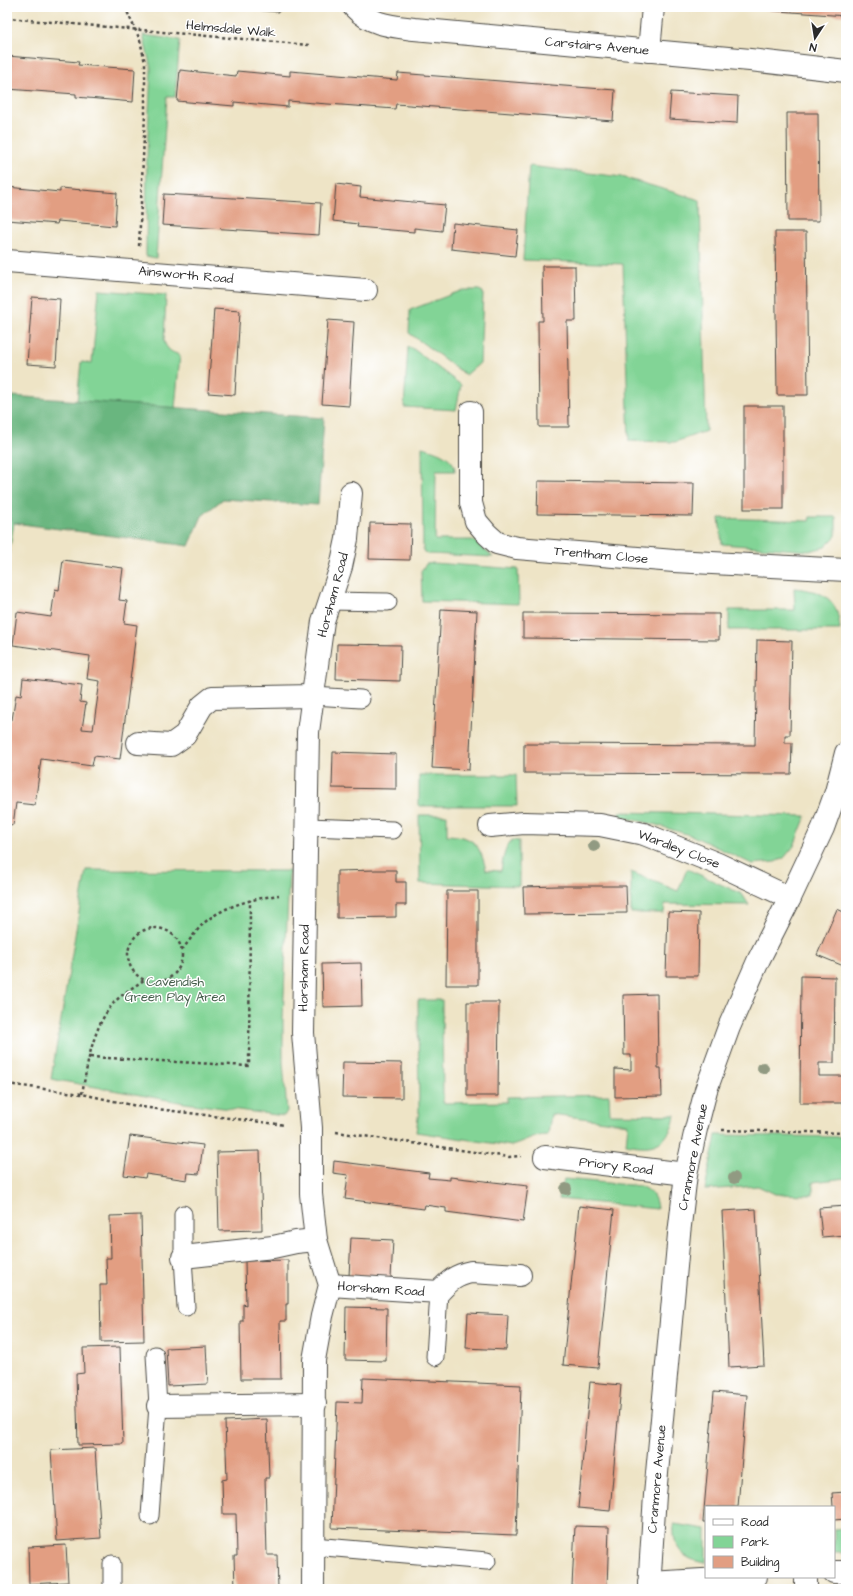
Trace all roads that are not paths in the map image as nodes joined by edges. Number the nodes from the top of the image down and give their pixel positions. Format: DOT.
graph roads {
  1 [pos="354,7"];
  2 [pos="652,7"];
  3 [pos="649,51"];
  4 [pos="846,71"];
  5 [pos="7,261"];
  6 [pos="366,290"];
  7 [pos="471,412"];
  8 [pos="351,493"];
  9 [pos="846,570"];
  10 [pos="329,601"];
  11 [pos="388,602"];
  12 [pos="313,696"];
  13 [pos="362,699"];
  14 [pos="138,743"];
  15 [pos="846,753"];
  16 [pos="490,826"];
  17 [pos="307,827"];
  18 [pos="393,830"];
  19 [pos="790,898"];
  20 [pos="545,1157"];
  21 [pos="686,1174"];
  22 [pos="183,1214"];
  23 [pos="316,1240"];
  24 [pos="183,1257"];
  25 [pos="520,1275"];
  26 [pos="330,1285"];
  27 [pos="439,1292"];
  28 [pos="186,1307"];
  29 [pos="155,1355"];
  30 [pos="435,1357"];
  31 [pos="315,1404"];
  32 [pos="158,1406"];
  33 [pos="150,1516"];
  34 [pos="313,1546"];
  35 [pos="487,1561"];
  36 [pos="112,1564"];
  37 [pos="835,1572"];
  38 [pos="846,1572"];
  39 [pos="744,1578"];
  40 [pos="806,1578"];
  41 [pos="649,1586"];
  42 [pos="112,1589"];
  43 [pos="313,1589"];
  44 [pos="806,1589"];
  1 -- 3 [label="street, Carstairs Avenue"];
  2 -- 3 [label="street"];
  3 -- 4 [label="street, Carstairs Avenue"];
  5 -- 6 [label="street, Ainsworth Road"];
  7 -- 9 [label="street, Trentham Close"];
  8 -- 10 [label="street, Horsham Road"];
  10 -- 11 [label="lane"];
  10 -- 12 [label="street, Horsham Road"];
  12 -- 13 [label="lane"];
  12 -- 14 [label="street"];
  12 -- 17 [label="street, Horsham Road"];
  15 -- 19 [label="street, Cranmore Avenue"];
  16 -- 19 [label="street, Wardley Close"];
  17 -- 18 [label="lane"];
  17 -- 23 [label="street, Horsham Road"];
  19 -- 21 [label="street, Cranmore Avenue"];
  20 -- 21 [label="street, Priory Road"];
  21 -- 41 [label="street, Cranmore Avenue"];
  22 -- 24 [label="lane"];
  23 -- 24 [label="street"];
  23 -- 26 [label="street, Horsham Road"];
  24 -- 28 [label="lane"];
  25 -- 27 [label="street, Horsham Road"];
  26 -- 27 [label="street, Horsham Road"];
  26 -- 31 [label="street, Horsham Road"];
  27 -- 30 [label="lane"];
  29 -- 32 [label="lane"];
  31 -- 32 [label="street"];
  31 -- 34 [label="street, Horsham Road"];
  32 -- 33 [label="lane"];
  34 -- 35 [label="lane"];
  34 -- 43 [label="street, Horsham Road"];
  36 -- 42 [label="lane"];
  37 -- 38 [label="street"];
  39 -- 41 [label="street"];
  40 -- 44 [label="street"];
}
